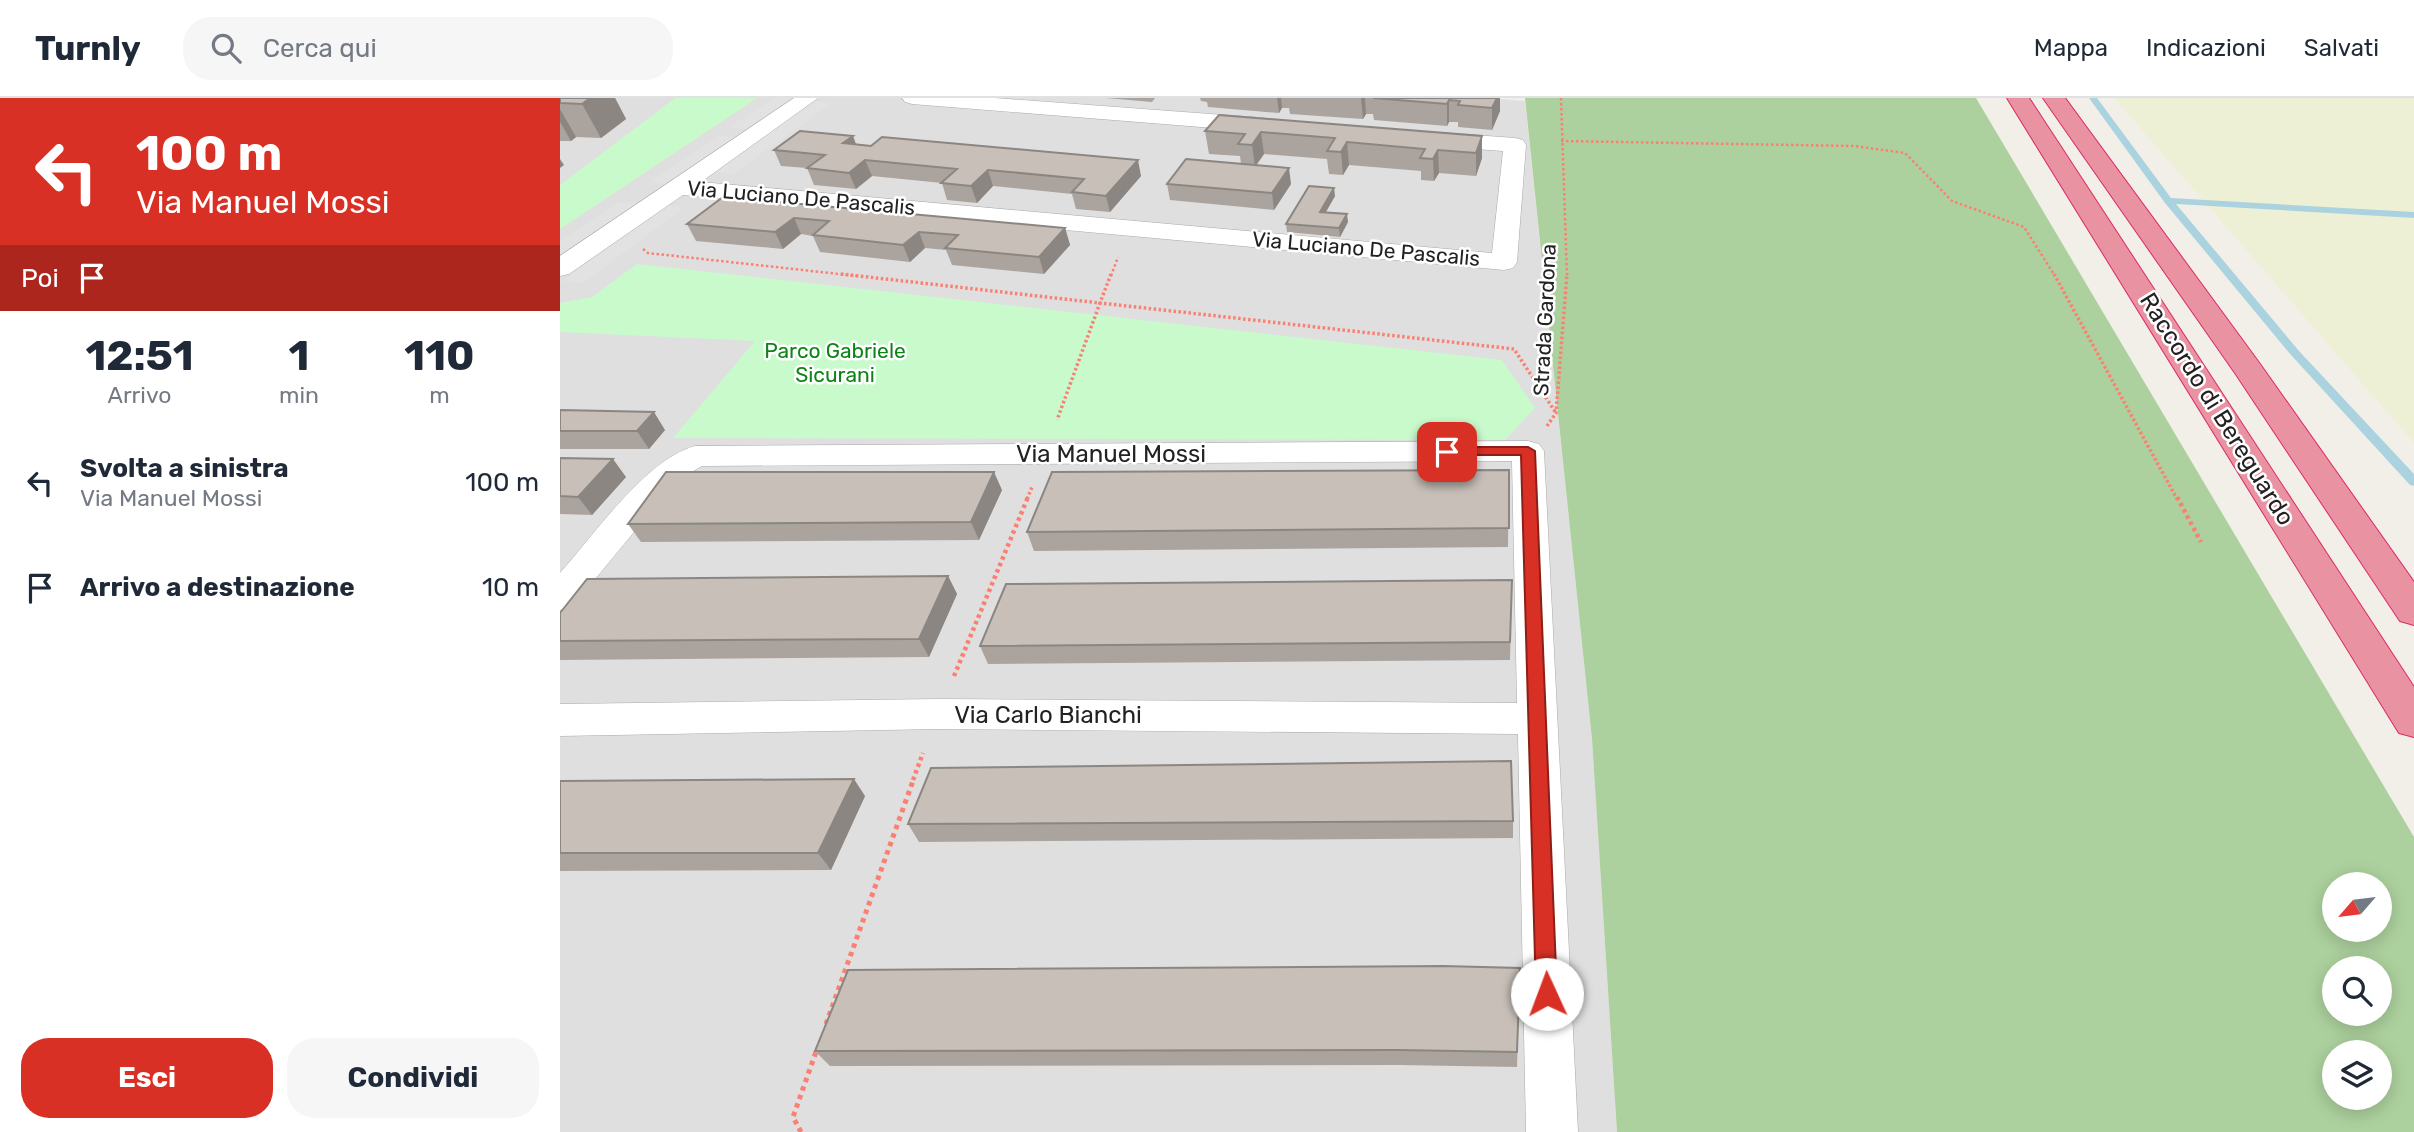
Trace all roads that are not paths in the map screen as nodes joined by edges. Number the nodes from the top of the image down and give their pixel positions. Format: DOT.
graph roads {
  1 [pos="808,98"];
  2 [pos="912,98"];
  3 [pos="2018,98"];
  4 [pos="2054,98"];
  5 [pos="1287,127"];
  6 [pos="1408,137"];
  7 [pos="676,187"];
  8 [pos="560,268"];
  9 [pos="2249,371"];
  10 [pos="2414,564"];
  11 [pos="560,597"];
  12 [pos="2414,611"];
  13 [pos="1537,719"];
  14 [pos="560,720"];
  15 [pos="2414,721"];
  16 [pos="1552,1132"];
  1 -- 7 [label="street, Via Luciano De Pascalis"];
  2 -- 5 [label="street"];
  3 -- 15 [label="highway, Raccordo di Bereguardo"];
  4 -- 9 [label="highway, Raccordo di Bereguardo"];
  6 -- 7 [label="street, Via Luciano De Pascalis"];
  7 -- 8 [label="street, Via Luciano De Pascalis"];
  9 -- 10 [label="highway"];
  9 -- 12 [label="highway, Raccordo di Bereguardo"];
  11 -- 13 [label="street, Via Manuel Mossi"];
  13 -- 14 [label="street, Via Carlo Bianchi"];
  13 -- 16 [label="street"];
}
